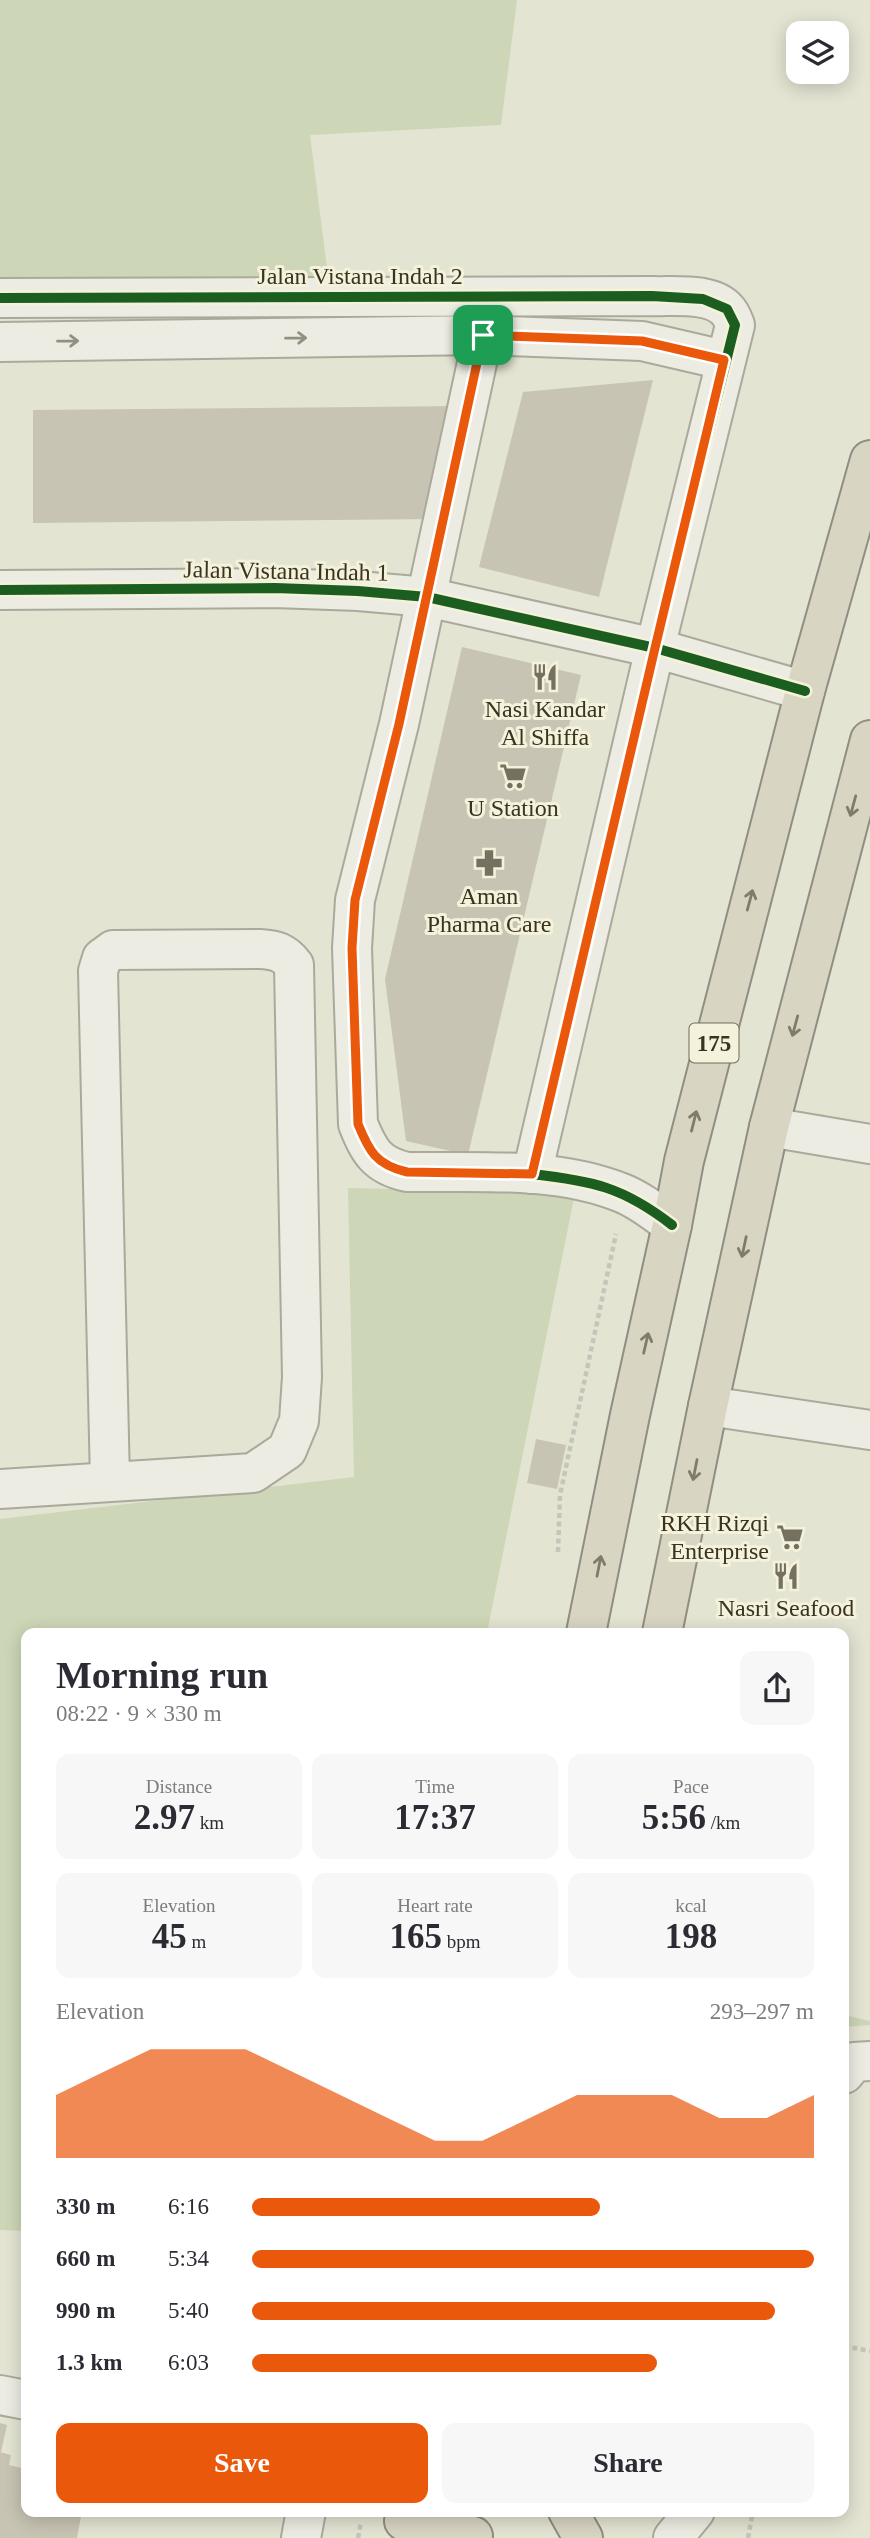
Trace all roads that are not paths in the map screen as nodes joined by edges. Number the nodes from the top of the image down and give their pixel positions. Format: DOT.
graph roads {
  1 [pos="0,298"];
  2 [pos="483,335"];
  3 [pos="0,342"];
  4 [pos="724,360"];
  5 [pos="870,460"];
  6 [pos="0,590"];
  7 [pos="427,597"];
  8 [pos="655,648"];
  9 [pos="805,691"];
  10 [pos="870,740"];
  11 [pos="769,1127"];
  12 [pos="870,1144"];
  13 [pos="532,1174"];
  14 [pos="672,1225"];
  15 [pos="708,1406"];
  16 [pos="870,1430"];
  17 [pos="110,1481"];
  18 [pos="0,1489"];
  19 [pos="587,1628"];
  20 [pos="663,1628"];
  21 [pos="870,2061"];
  22 [pos="849,2068"];
  23 [pos="0,2395"];
  24 [pos="21,2399"];
  25 [pos="305,2517"];
  26 [pos="571,2517"];
  27 [pos="690,2517"];
  28 [pos="404,2523"];
  29 [pos="477,2531"];
  30 [pos="301,2538"];
  31 [pos="583,2538"];
  32 [pos="673,2538"];
  1 -- 4 [label="street, Jalan Vistana Indah 2"];
  3 -- 2 [label="street, one-way"];
  2 -- 4 [label="street"];
  2 -- 7 [label="street"];
  4 -- 8 [label="street"];
  5 -- 9 [label="highway, 175"];
  6 -- 7 [label="street, Jalan Vistana Indah 1"];
  7 -- 8 [label="street, Jalan Vistana Indah 1"];
  7 -- 13 [label="street"];
  8 -- 9 [label="street, Jalan Vistana Indah 1"];
  8 -- 13 [label="street"];
  14 -- 9 [label="highway, 175, one-way"];
  10 -- 11 [label="highway, one-way"];
  11 -- 12 [label="street"];
  11 -- 15 [label="highway, one-way"];
  13 -- 14 [label="street"];
  19 -- 14 [label="highway, 175, one-way"];
  15 -- 16 [label="street"];
  15 -- 20 [label="highway, one-way"];
  17 -- 17 [label="street"];
  17 -- 18 [label="street"];
  21 -- 22 [label="street"];
  23 -- 24 [label="street"];
  25 -- 30 [label="street"];
  26 -- 31 [label="highway"];
  27 -- 32 [label="street"];
  28 -- 29 [label="highway"];
}
